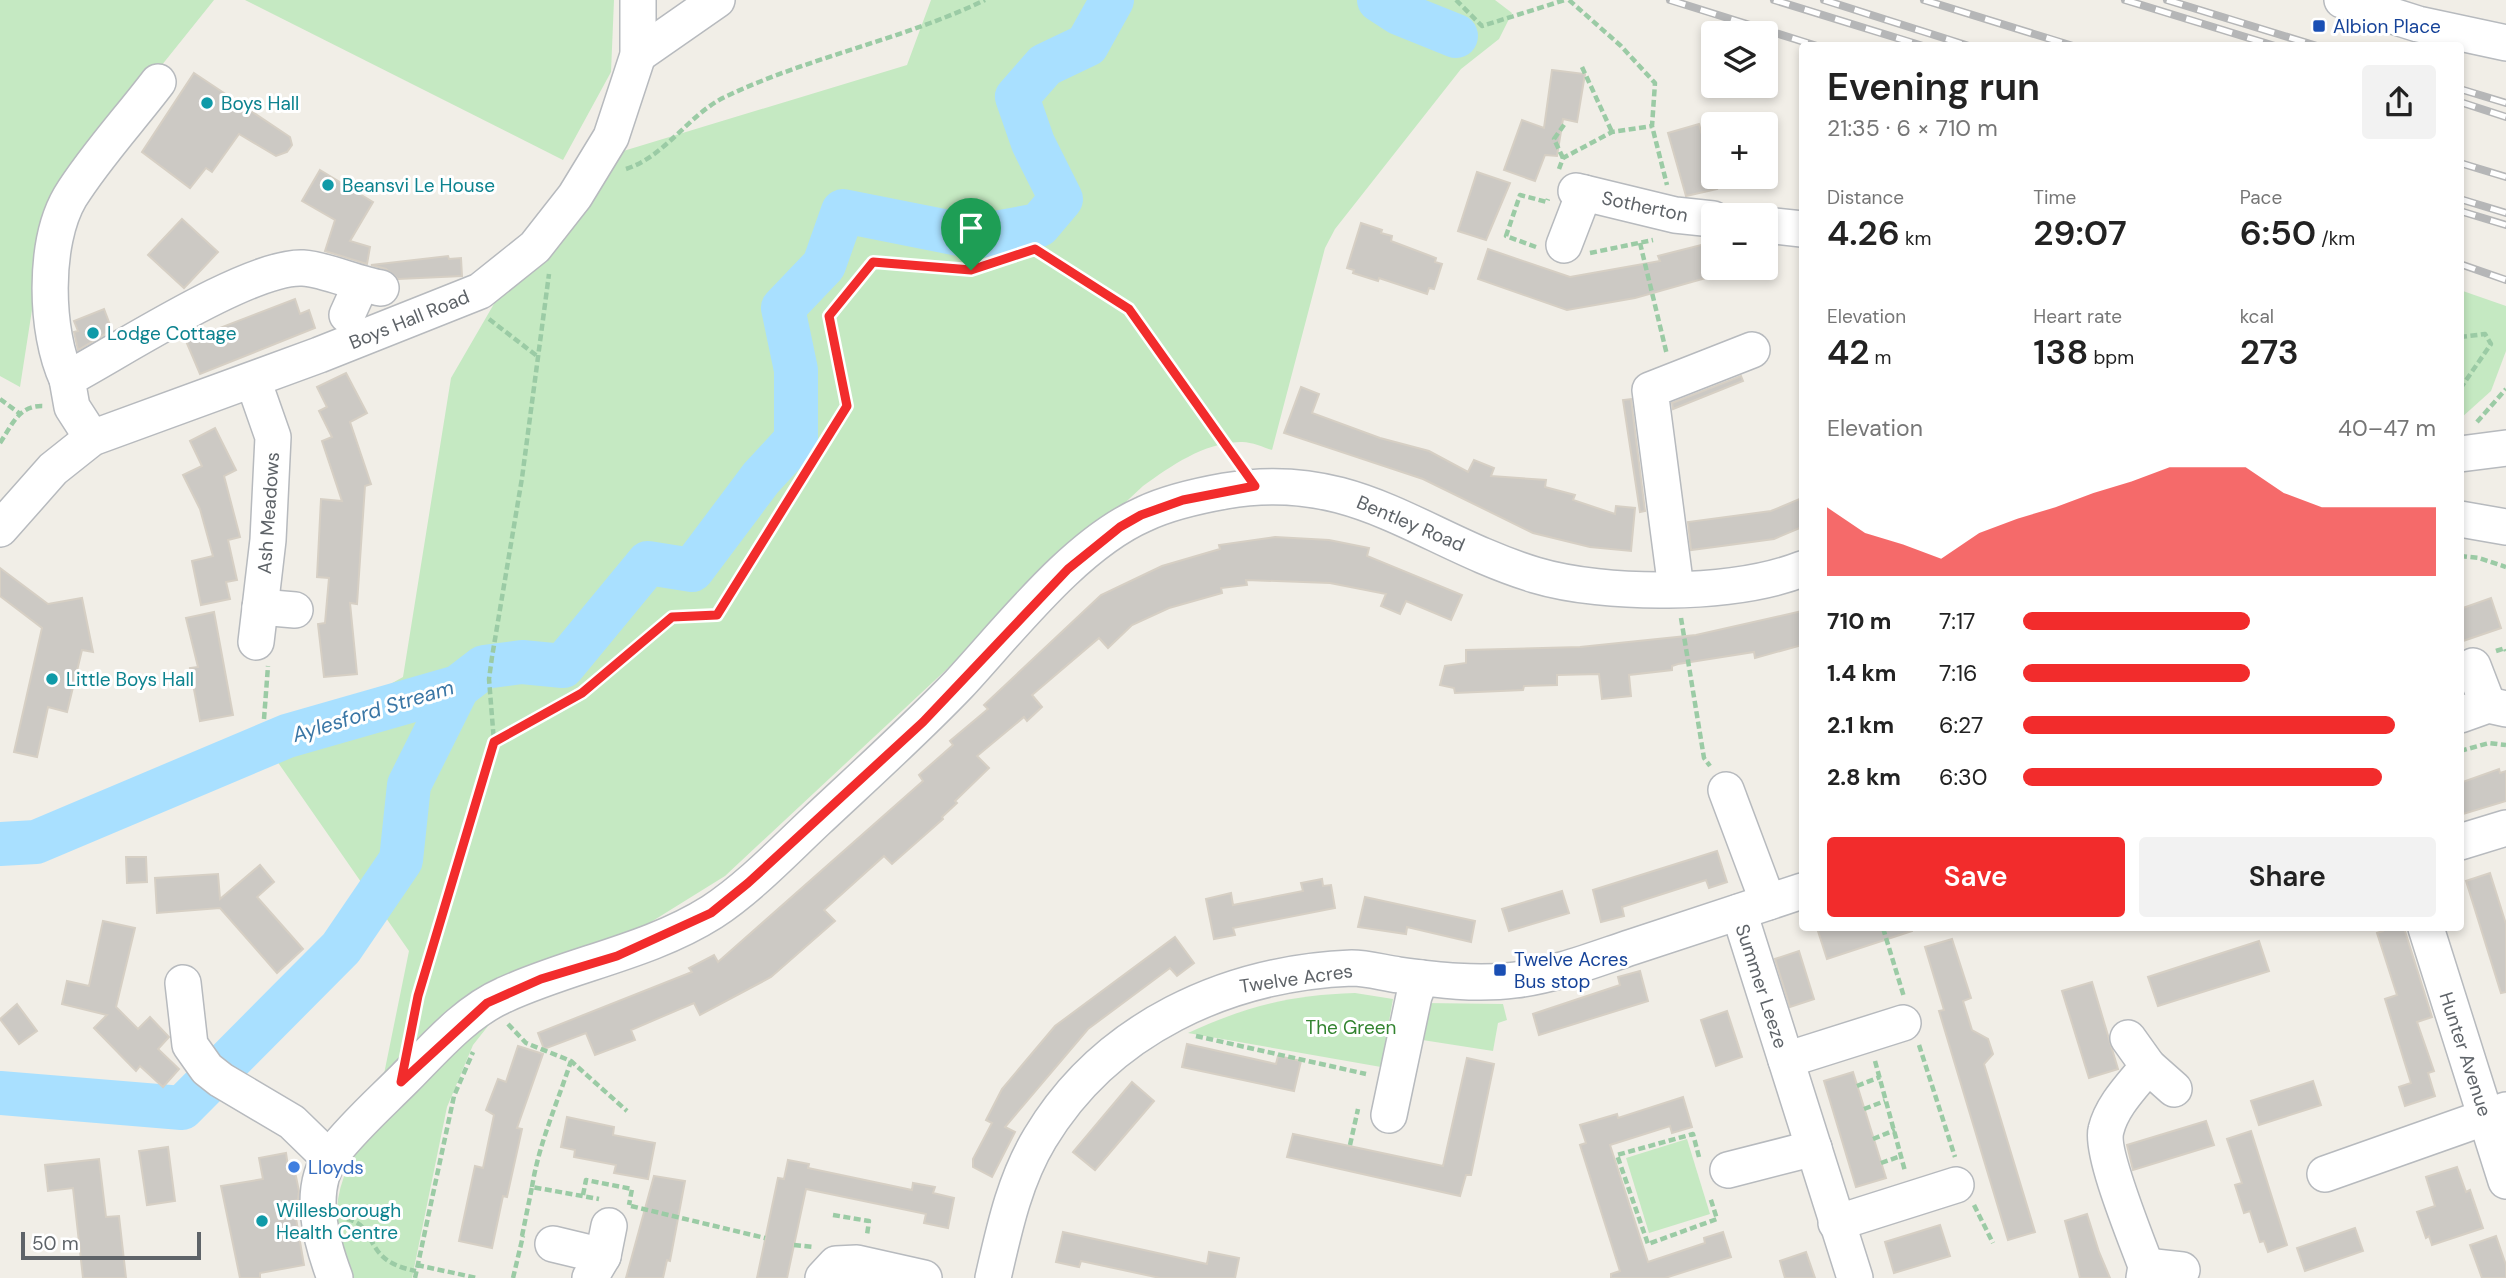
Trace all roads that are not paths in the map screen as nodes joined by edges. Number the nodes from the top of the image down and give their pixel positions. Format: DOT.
graph roads {
  1 [pos="674,0"];
  2 [pos="717,0"];
  3 [pos="2342,0"];
  4 [pos="638,28"];
  5 [pos="2506,43"];
  6 [pos="158,82"];
  7 [pos="1701,218"];
  8 [pos="1778,226"];
  9 [pos="1799,229"];
  10 [pos="1564,245"];
  11 [pos="363,296"];
  12 [pos="1752,351"];
  13 [pos="253,380"];
  14 [pos="69,393"];
  15 [pos="92,438"];
  16 [pos="2464,442"];
  17 [pos="2506,448"];
  18 [pos="2464,520"];
  19 [pos="2506,527"];
  20 [pos="0,529"];
  21 [pos="1799,570"];
  22 [pos="1676,589"];
  23 [pos="260,607"];
  24 [pos="295,610"];
  25 [pos="256,642"];
  26 [pos="2473,666"];
  27 [pos="2485,710"];
  28 [pos="1726,790"];
  29 [pos="2506,828"];
  30 [pos="2464,841"];
  31 [pos="1799,892"];
  32 [pos="1753,907"];
  33 [pos="2427,931"];
  34 [pos="1421,978"];
  35 [pos="183,982"];
  36 [pos="1907,1022"];
  37 [pos="2128,1038"];
  38 [pos="1786,1060"];
  39 [pos="2148,1066"];
  40 [pos="2174,1089"];
  41 [pos="2496,1114"];
  42 [pos="1389,1115"];
  43 [pos="1814,1148"];
  44 [pos="329,1158"];
  45 [pos="2325,1174"];
  46 [pos="1712,1175"];
  47 [pos="2506,1181"];
  48 [pos="1960,1185"];
  49 [pos="1836,1223"];
  50 [pos="607,1241"];
  51 [pos="553,1244"];
  52 [pos="820,1263"];
  53 [pos="2182,1270"];
  54 [pos="2145,1272"];
  55 [pos="335,1278"];
  56 [pos="924,1278"];
  57 [pos="993,1278"];
  58 [pos="1855,1278"];
  1 -- 4 [label="street"];
  2 -- 4 [label="street"];
  3 -- 5 [label="street"];
  4 -- 13 [label="street, Boys Hall Road"];
  6 -- 14 [label="street"];
  7 -- 10 [label="street, Sotherton"];
  8 -- 9 [label="street"];
  11 -- 14 [label="street"];
  12 -- 22 [label="street"];
  13 -- 15 [label="street, Boys Hall Road"];
  13 -- 23 [label="street, Ash Meadows"];
  14 -- 15 [label="street"];
  15 -- 20 [label="street, Boys Hall Road"];
  16 -- 17 [label="street"];
  18 -- 19 [label="street"];
  21 -- 22 [label="street, Bentley Road"];
  22 -- 44 [label="street, Bentley Road"];
  23 -- 24 [label="street"];
  23 -- 25 [label="street, Ash Meadows"];
  26 -- 27 [label="street"];
  28 -- 32 [label="street, Summer Leeze"];
  29 -- 30 [label="street"];
  31 -- 32 [label="street, Twelve Acres"];
  32 -- 34 [label="street, Twelve Acres"];
  32 -- 38 [label="street, Summer Leeze"];
  33 -- 41 [label="street, Hunter Avenue"];
  34 -- 42 [label="street"];
  34 -- 57 [label="street, Twelve Acres"];
  35 -- 44 [label="street"];
  36 -- 38 [label="street, Summer Leeze"];
  37 -- 39 [label="street"];
  38 -- 43 [label="street, Summer Leeze"];
  39 -- 40 [label="street"];
  39 -- 54 [label="street"];
  41 -- 45 [label="street"];
  41 -- 47 [label="street, Hunter Avenue"];
  43 -- 46 [label="street"];
  43 -- 49 [label="street, Summer Leeze"];
  44 -- 55 [label="street, Bentley Road"];
  48 -- 49 [label="street"];
  49 -- 58 [label="street, Summer Leeze"];
  50 -- 51 [label="street"];
  52 -- 56 [label="street"];
  53 -- 54 [label="street"];
}
